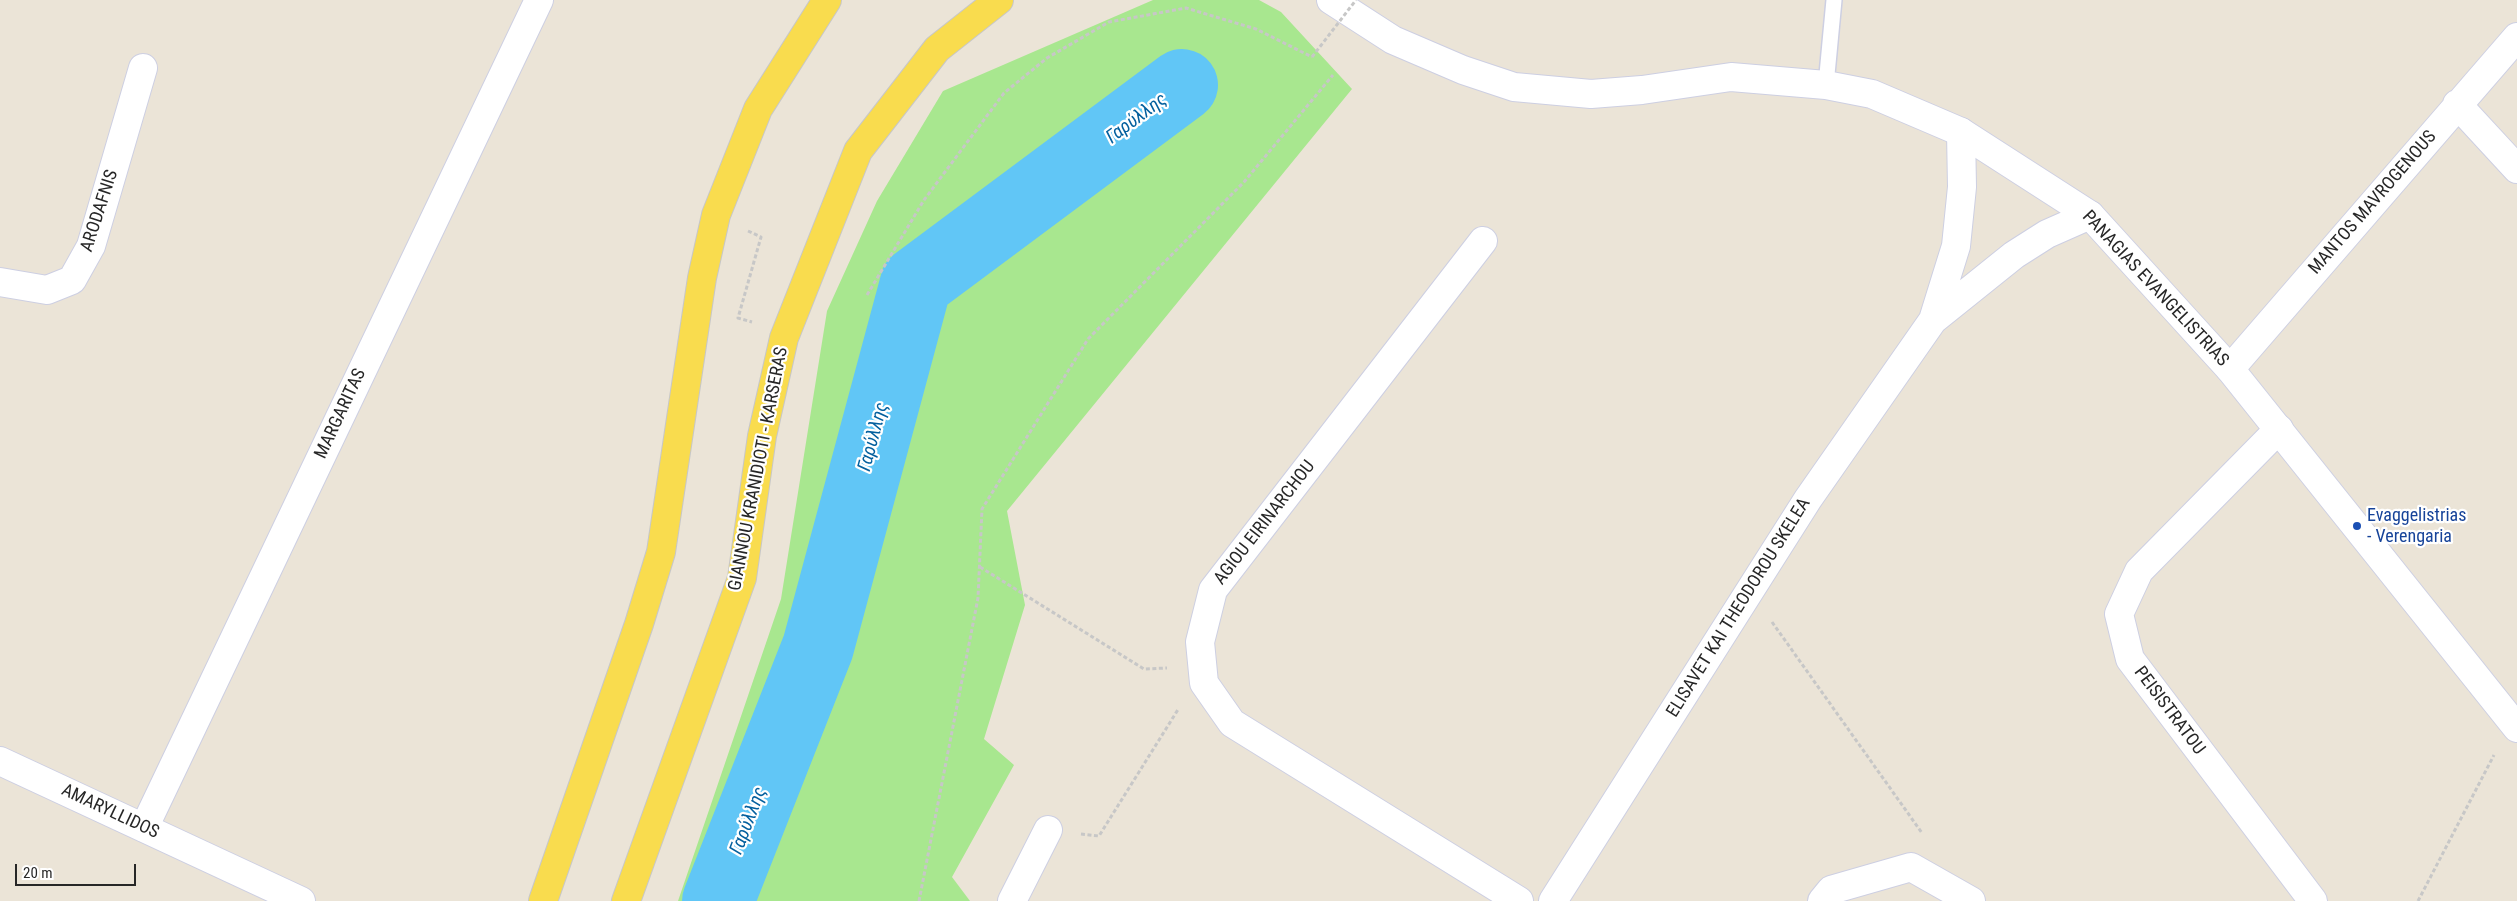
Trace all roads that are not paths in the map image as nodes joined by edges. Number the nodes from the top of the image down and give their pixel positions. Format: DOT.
graph roads {
  1 [pos="538,0"];
  2 [pos="827,0"];
  3 [pos="999,0"];
  4 [pos="1331,0"];
  5 [pos="1368,0"];
  6 [pos="1834,0"];
  7 [pos="2517,37"];
  8 [pos="1393,40"];
  9 [pos="143,68"];
  10 [pos="1826,86"];
  11 [pos="2458,104"];
  12 [pos="1961,132"];
  13 [pos="2517,169"];
  14 [pos="2090,215"];
  15 [pos="1483,241"];
  16 [pos="0,282"];
  17 [pos="1933,320"];
  18 [pos="2230,369"];
  19 [pos="2279,428"];
  20 [pos="2514,725"];
  21 [pos="0,761"];
  22 [pos="144,828"];
  23 [pos="1048,830"];
  24 [pos="301,901"];
  25 [pos="543,901"];
  26 [pos="626,901"];
  27 [pos="1012,901"];
  28 [pos="1519,901"];
  29 [pos="1553,901"];
  30 [pos="1822,901"];
  31 [pos="1971,901"];
  32 [pos="2313,901"];
  1 -- 22 [label="street, MARGARITAS"];
  2 -- 25 [label="main road"];
  3 -- 26 [label="main road, GIANNOU KRANIDIOTI - KARSERAS"];
  4 -- 8 [label="street, PANAGIAS EVANGELISTRIAS"];
  5 -- 8 [label="street"];
  6 -- 10 [label="lane"];
  7 -- 11 [label="street, MANTOS MAVROGENOUS"];
  8 -- 10 [label="street, PANAGIAS EVANGELISTRIAS"];
  9 -- 16 [label="street, ARODAFNIS"];
  10 -- 12 [label="street, PANAGIAS EVANGELISTRIAS"];
  11 -- 13 [label="street"];
  11 -- 18 [label="street, MANTOS MAVROGENOUS"];
  12 -- 14 [label="street, PANAGIAS EVANGELISTRIAS"];
  12 -- 17 [label="street, ELISAVET KAI THEODOROU SKELEA"];
  14 -- 17 [label="street, ELISAVET KAI THEODOROU SKELEA"];
  14 -- 18 [label="street, PANAGIAS EVANGELISTRIAS"];
  15 -- 28 [label="street, AGIOU EIRINARCHOU"];
  17 -- 29 [label="street, ELISAVET KAI THEODOROU SKELEA"];
  18 -- 19 [label="street, PANAGIAS EVANGELISTRIAS"];
  19 -- 20 [label="street, PANAGIAS EVANGELISTRIAS"];
  19 -- 32 [label="street, PEISISTRATOU"];
  21 -- 22 [label="street, AMARYLLIDOS"];
  22 -- 24 [label="street, AMARYLLIDOS"];
  23 -- 27 [label="street"];
  30 -- 31 [label="street"];
}
